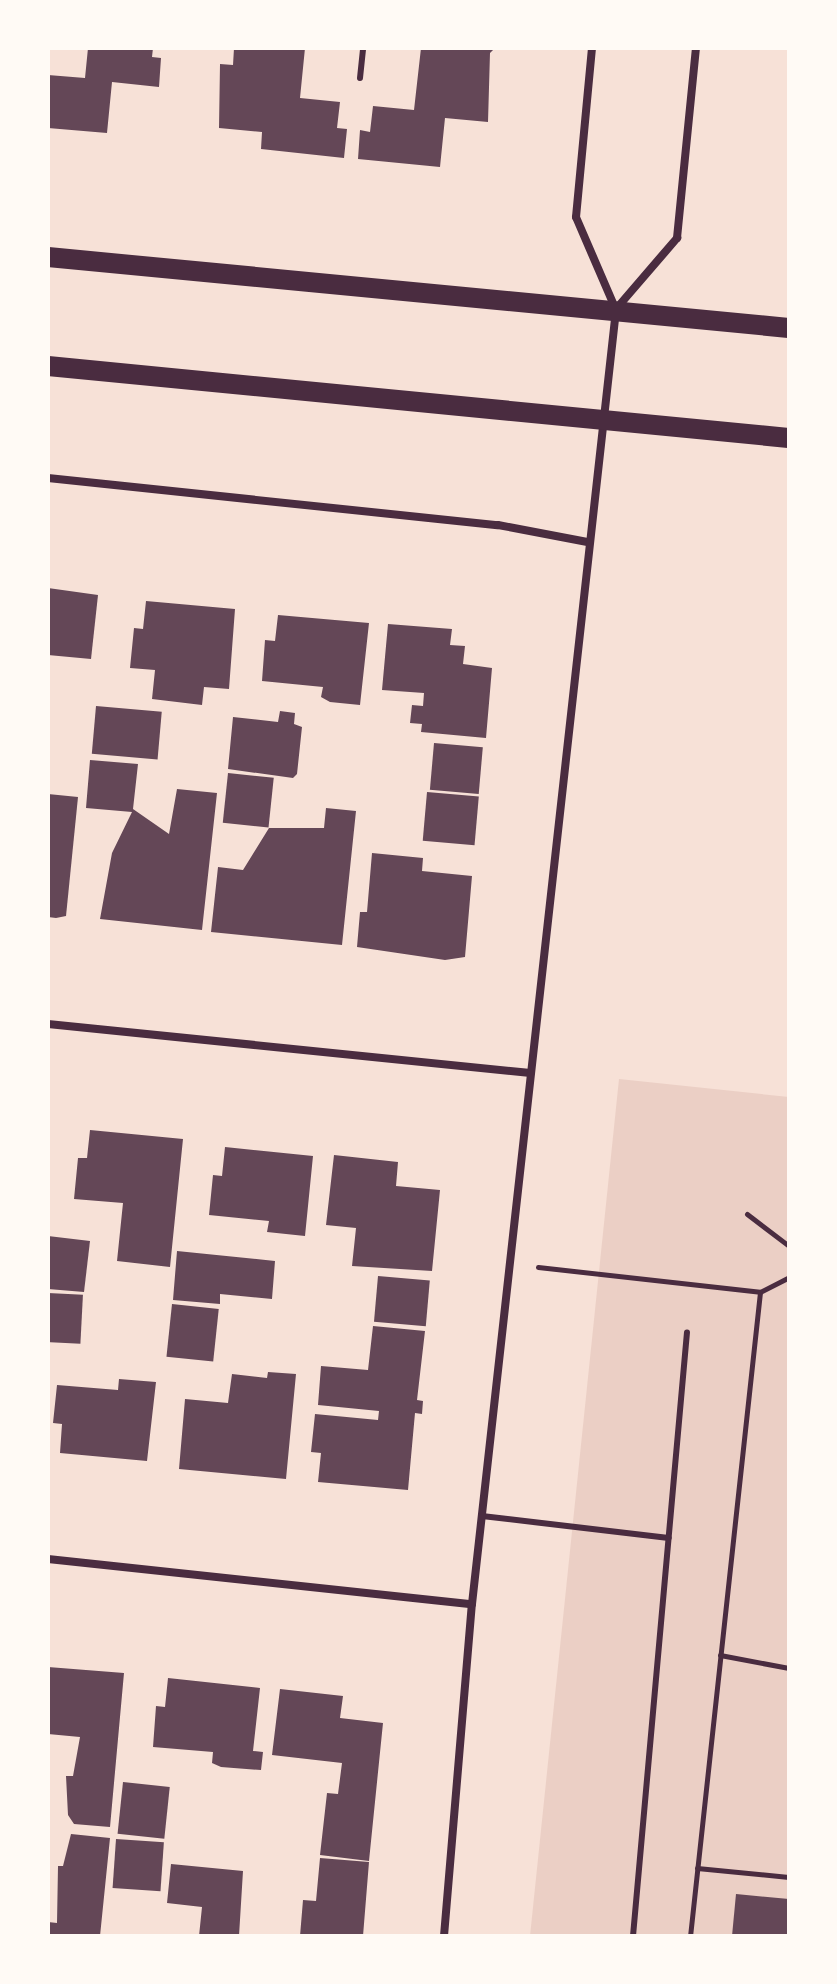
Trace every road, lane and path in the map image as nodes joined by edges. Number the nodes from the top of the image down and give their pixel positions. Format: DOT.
graph roads {
  1 [pos="363,48"];
  2 [pos="592,48"];
  3 [pos="696,48"];
  4 [pos="360,78"];
  5 [pos="48,257"];
  6 [pos="616,310"];
  7 [pos="789,328"];
  8 [pos="48,366"];
  9 [pos="604,417"];
  10 [pos="789,438"];
  11 [pos="48,478"];
  12 [pos="587,542"];
  13 [pos="48,1024"];
  14 [pos="531,1073"];
  15 [pos="747,1214"];
  16 [pos="789,1246"];
  17 [pos="510,1263"];
  18 [pos="789,1277"];
  19 [pos="760,1292"];
  20 [pos="687,1332"];
  21 [pos="482,1516"];
  22 [pos="669,1538"];
  23 [pos="48,1559"];
  24 [pos="472,1604"];
  25 [pos="720,1655"];
  26 [pos="789,1668"];
  27 [pos="697,1868"];
  28 [pos="789,1877"];
  29 [pos="444,1936"];
  30 [pos="633,1936"];
  31 [pos="690,1936"];
  1 -- 4 [label="lane"];
  2 -- 6 [label="street"];
  3 -- 6 [label="street"];
  5 -- 6 [label="main road"];
  6 -- 7 [label="main road"];
  6 -- 9 [label="street"];
  8 -- 9 [label="main road"];
  9 -- 10 [label="main road"];
  9 -- 12 [label="street"];
  11 -- 12 [label="street"];
  12 -- 14 [label="street"];
  13 -- 14 [label="street"];
  14 -- 17 [label="street"];
  15 -- 16 [label="path"];
  17 -- 19 [label="path"];
  17 -- 21 [label="street"];
  18 -- 19 [label="path"];
  19 -- 25 [label="path"];
  20 -- 22 [label="lane"];
  21 -- 22 [label="lane"];
  21 -- 24 [label="street"];
  22 -- 30 [label="lane"];
  23 -- 24 [label="street"];
  24 -- 29 [label="street"];
  25 -- 26 [label="path"];
  25 -- 27 [label="path"];
  27 -- 28 [label="path"];
  27 -- 31 [label="path"];
}
